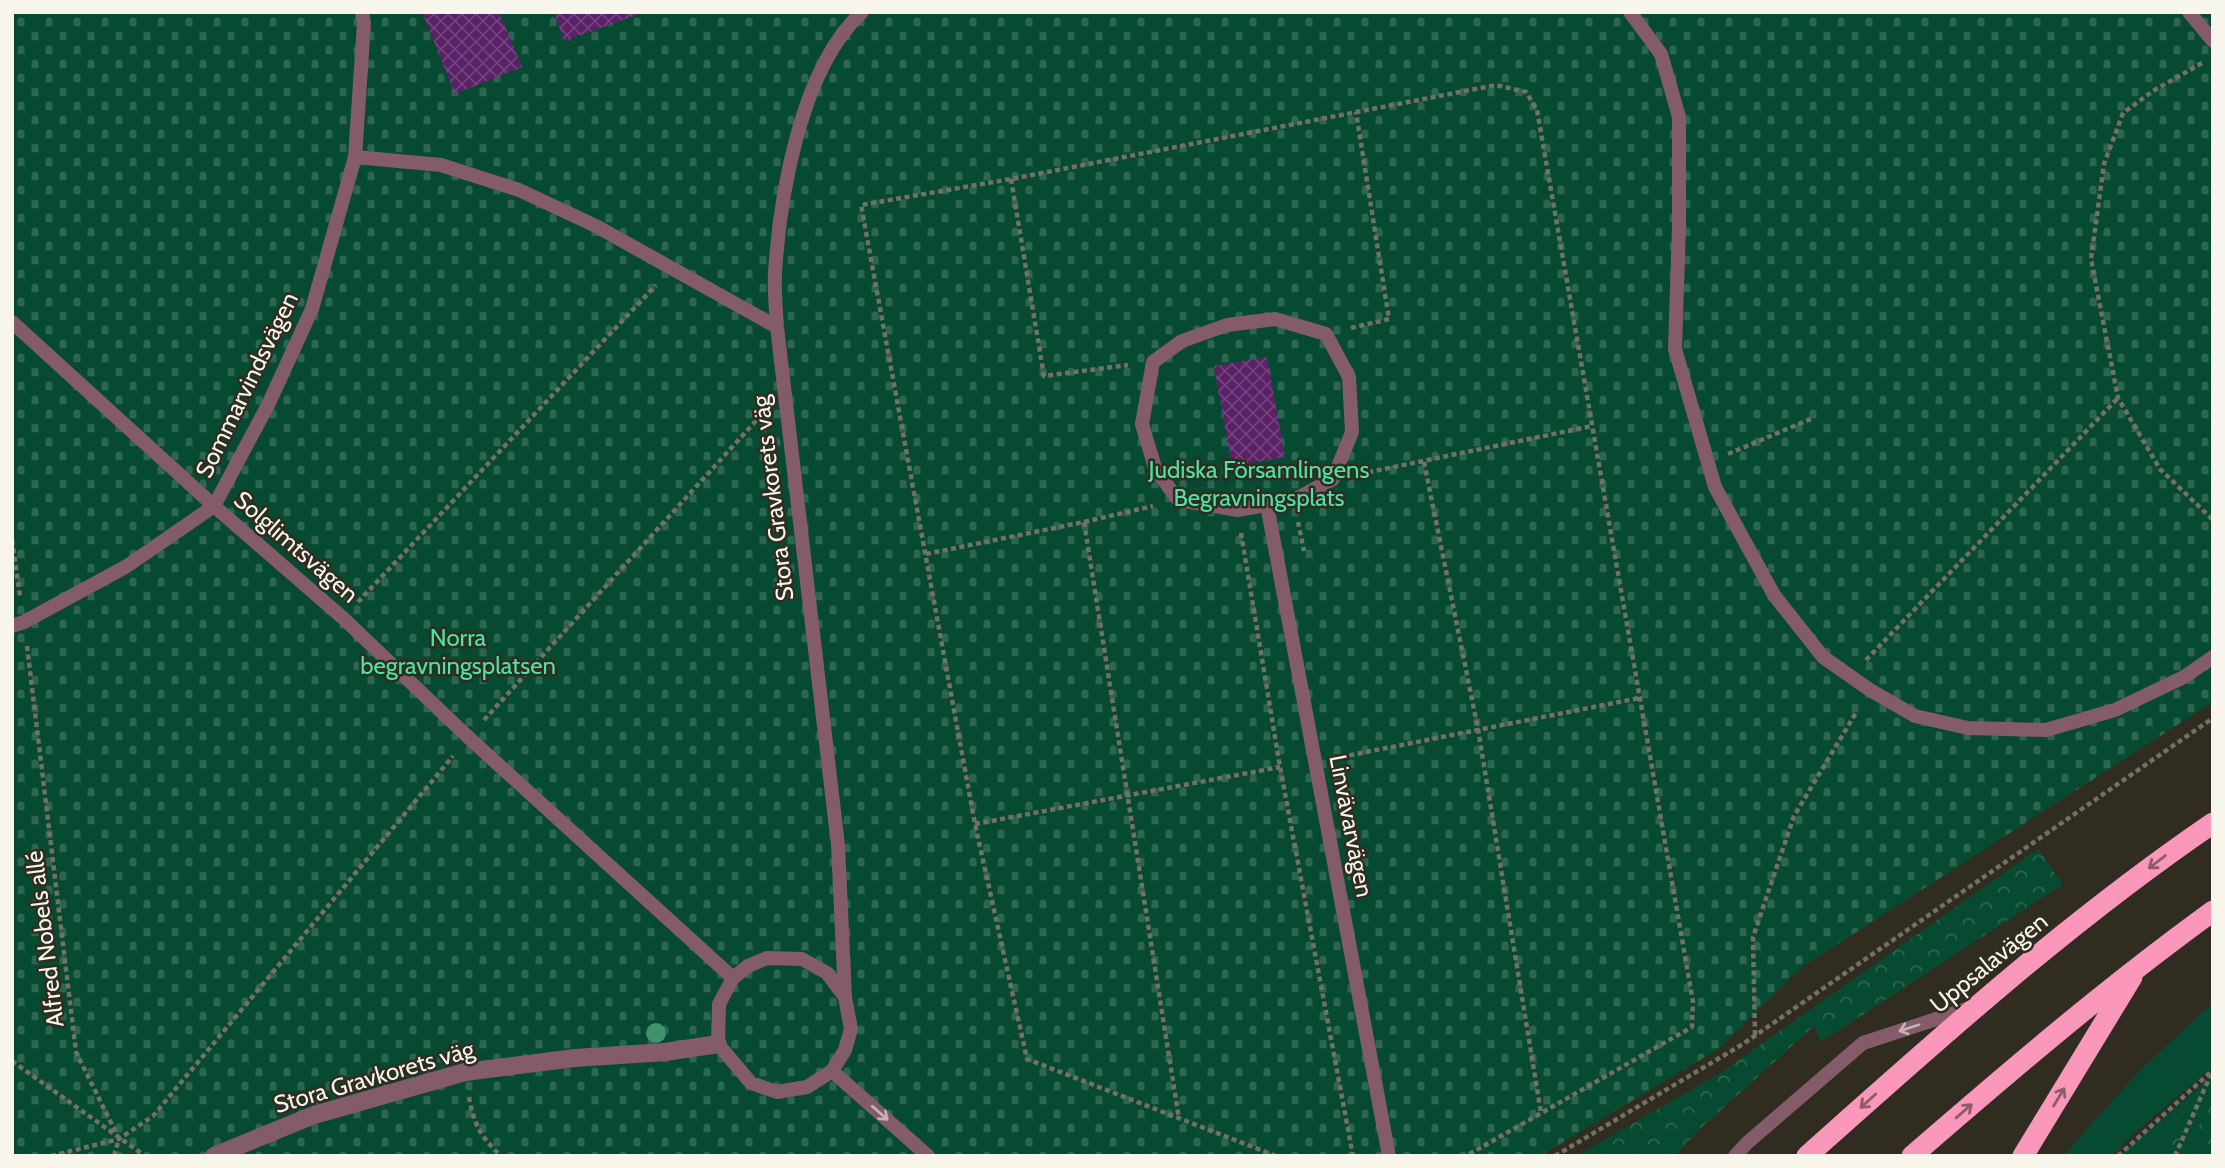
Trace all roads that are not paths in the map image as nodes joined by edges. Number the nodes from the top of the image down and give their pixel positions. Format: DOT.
graph roads {
  1 [pos="362,12"];
  2 [pos="862,12"];
  3 [pos="1630,12"];
  4 [pos="2189,12"];
  5 [pos="851,19"];
  6 [pos="2213,41"];
  7 [pos="355,157"];
  8 [pos="12,322"];
  9 [pos="777,327"];
  10 [pos="1267,505"];
  11 [pos="214,506"];
  12 [pos="18,624"];
  13 [pos="2213,657"];
  14 [pos="2213,823"];
  15 [pos="2213,911"];
  16 [pos="2140,964"];
  17 [pos="733,978"];
  18 [pos="845,997"];
  19 [pos="1974,1007"];
  20 [pos="718,1044"];
  21 [pos="832,1071"];
  22 [pos="214,1156"];
  23 [pos="928,1156"];
  24 [pos="1389,1156"];
  25 [pos="1735,1156"];
  26 [pos="1807,1156"];
  27 [pos="1912,1156"];
  28 [pos="2023,1156"];
  1 -- 7 [label="lane, Sommarvindsvägen"];
  2 -- 5 [label="lane, Stora Gravkorets väg"];
  3 -- 13 [label="lane"];
  4 -- 6 [label="lane"];
  5 -- 9 [label="lane, Stora Gravkorets väg"];
  7 -- 9 [label="lane"];
  7 -- 11 [label="lane, Sommarvindsvägen"];
  8 -- 11 [label="lane, Solglimtsvägen"];
  9 -- 18 [label="lane, Stora Gravkorets väg"];
  10 -- 10 [label="lane"];
  10 -- 24 [label="lane, Linvävarvägen"];
  11 -- 12 [label="lane, Sommarvindsvägen"];
  11 -- 17 [label="lane, Solglimtsvägen"];
  14 -- 19 [label="highway, Uppsalavägen, one-way"];
  15 -- 16 [label="highway"];
  27 -- 16 [label="highway, one-way"];
  28 -- 16 [label="highway, one-way"];
  17 -- 18 [label="lane"];
  17 -- 20 [label="lane"];
  18 -- 21 [label="lane, Stora Gravkorets väg"];
  19 -- 25 [label="lane, one-way"];
  19 -- 26 [label="highway, Uppsalavägen, one-way"];
  20 -- 21 [label="lane"];
  20 -- 22 [label="street, Stora Gravkorets väg"];
  21 -- 23 [label="lane, one-way"];
}
